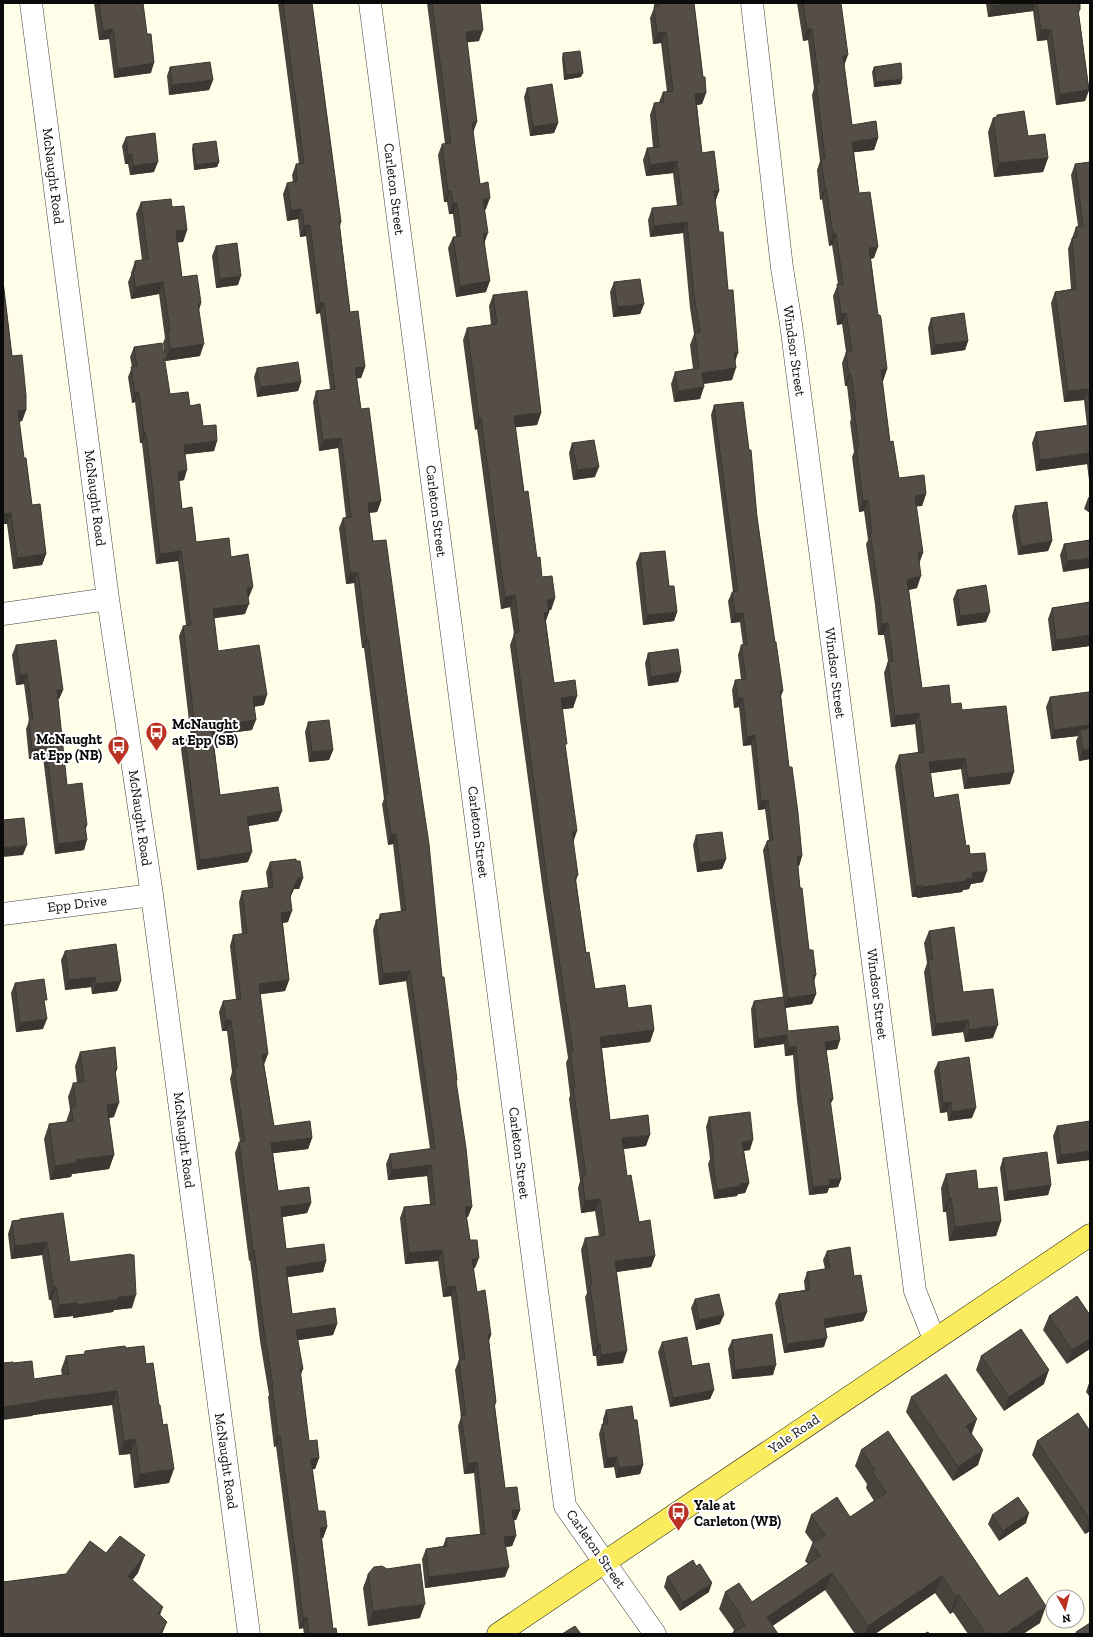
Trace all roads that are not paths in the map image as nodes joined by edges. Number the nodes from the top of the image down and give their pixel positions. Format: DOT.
graph roads {
  1 [pos="31,3"];
  2 [pos="370,3"];
  3 [pos="752,3"];
  4 [pos="108,599"];
  5 [pos="3,614"];
  6 [pos="152,895"];
  7 [pos="3,914"];
  8 [pos="1090,1235"];
  9 [pos="934,1339"];
  10 [pos="604,1563"];
  11 [pos="249,1634"];
  12 [pos="498,1634"];
  13 [pos="655,1634"];
  1 -- 4 [label="street, McNaught Road"];
  2 -- 10 [label="street, Carleton Street"];
  3 -- 9 [label="street, Windsor Street"];
  4 -- 5 [label="street"];
  4 -- 6 [label="street, McNaught Road"];
  6 -- 7 [label="street, Epp Drive"];
  6 -- 11 [label="street, McNaught Road"];
  8 -- 9 [label="main road, Yale Road"];
  9 -- 10 [label="main road, Yale Road"];
  10 -- 12 [label="main road, Yale Road"];
  10 -- 13 [label="street, Carleton Street"];
}
